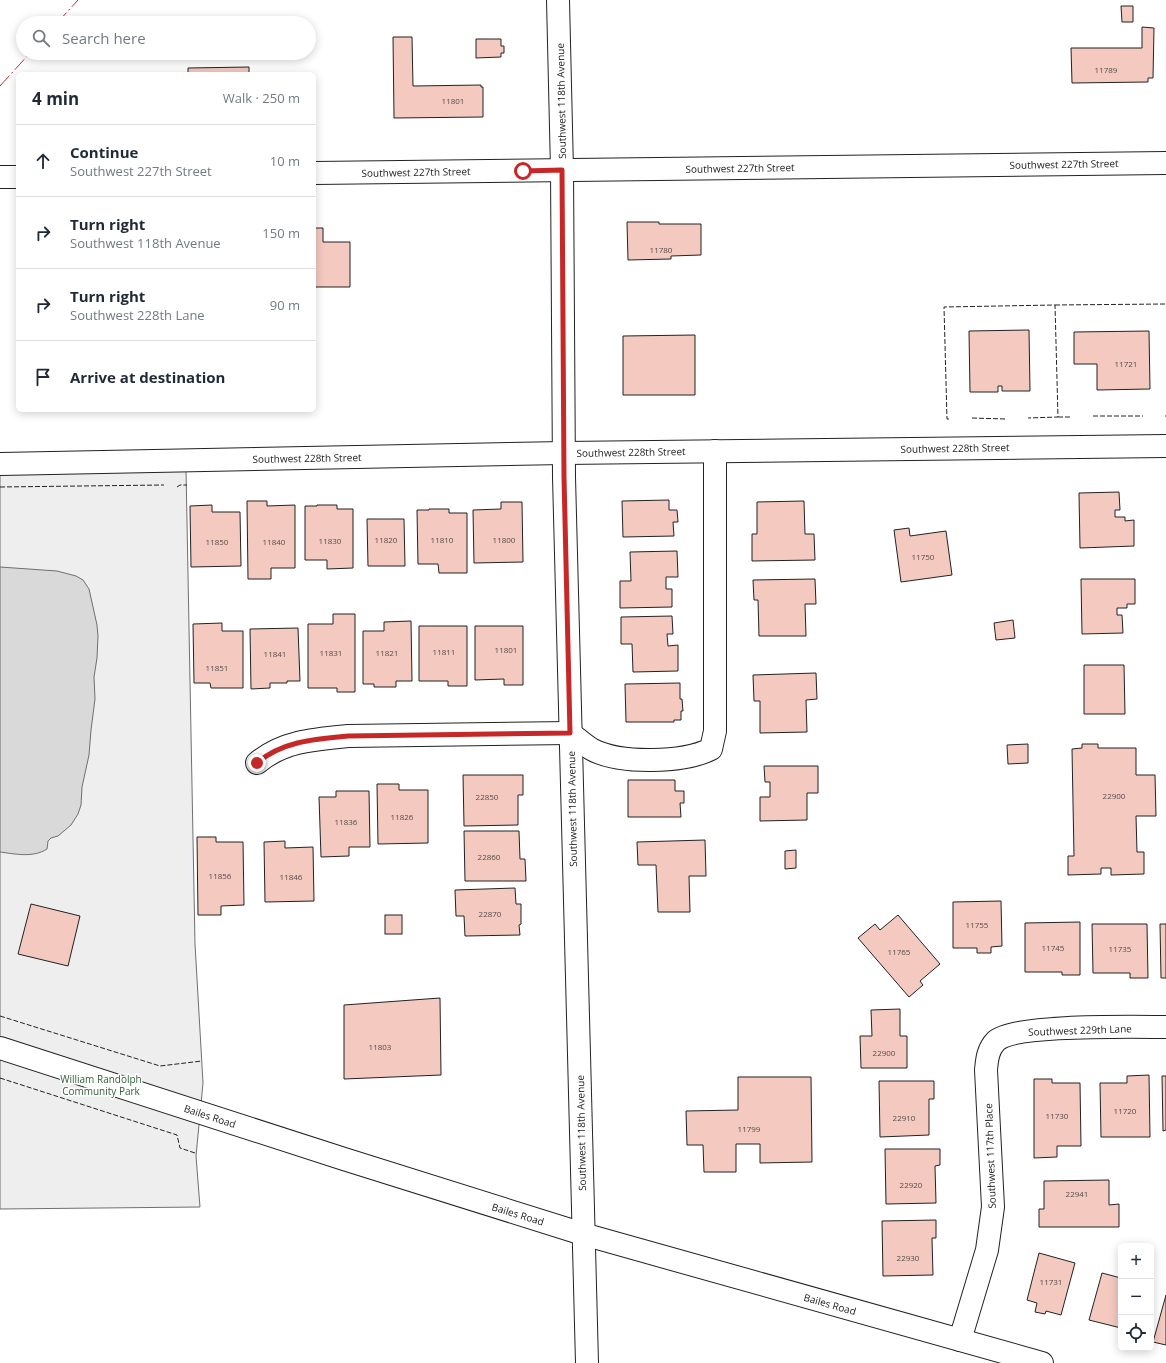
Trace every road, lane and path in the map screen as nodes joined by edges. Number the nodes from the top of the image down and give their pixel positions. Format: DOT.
graph roads {
  1 [pos="558,0"];
  2 [pos="1166,163"];
  3 [pos="562,170"];
  4 [pos="316,173"];
  5 [pos="0,177"];
  6 [pos="16,177"];
  7 [pos="1166,446"];
  8 [pos="715,451"];
  9 [pos="564,453"];
  10 [pos="0,464"];
  11 [pos="570,733"];
  12 [pos="257,763"];
  13 [pos="1166,1027"];
  14 [pos="996,1041"];
  15 [pos="0,1048"];
  16 [pos="583,1234"];
  17 [pos="960,1340"];
  18 [pos="587,1363"];
  19 [pos="1042,1363"];
  1 -- 3 [label="street, Southwest 118th Avenue"];
  2 -- 3 [label="street, Southwest 227th Street"];
  3 -- 4 [label="street, Southwest 227th Street"];
  3 -- 9 [label="street, Southwest 118th Avenue"];
  5 -- 6 [label="street"];
  7 -- 8 [label="street, Southwest 228th Street"];
  8 -- 9 [label="street, Southwest 228th Street"];
  8 -- 11 [label="street"];
  9 -- 10 [label="street, Southwest 228th Street"];
  9 -- 11 [label="street, Southwest 118th Avenue"];
  11 -- 12 [label="street"];
  11 -- 16 [label="street, Southwest 118th Avenue"];
  13 -- 14 [label="street, Southwest 229th Lane"];
  14 -- 17 [label="street, Southwest 117th Place"];
  15 -- 16 [label="street, Bailes Road"];
  16 -- 17 [label="street, Bailes Road"];
  16 -- 18 [label="street, Southwest 118th Avenue"];
  17 -- 19 [label="street, Bailes Road"];
}
